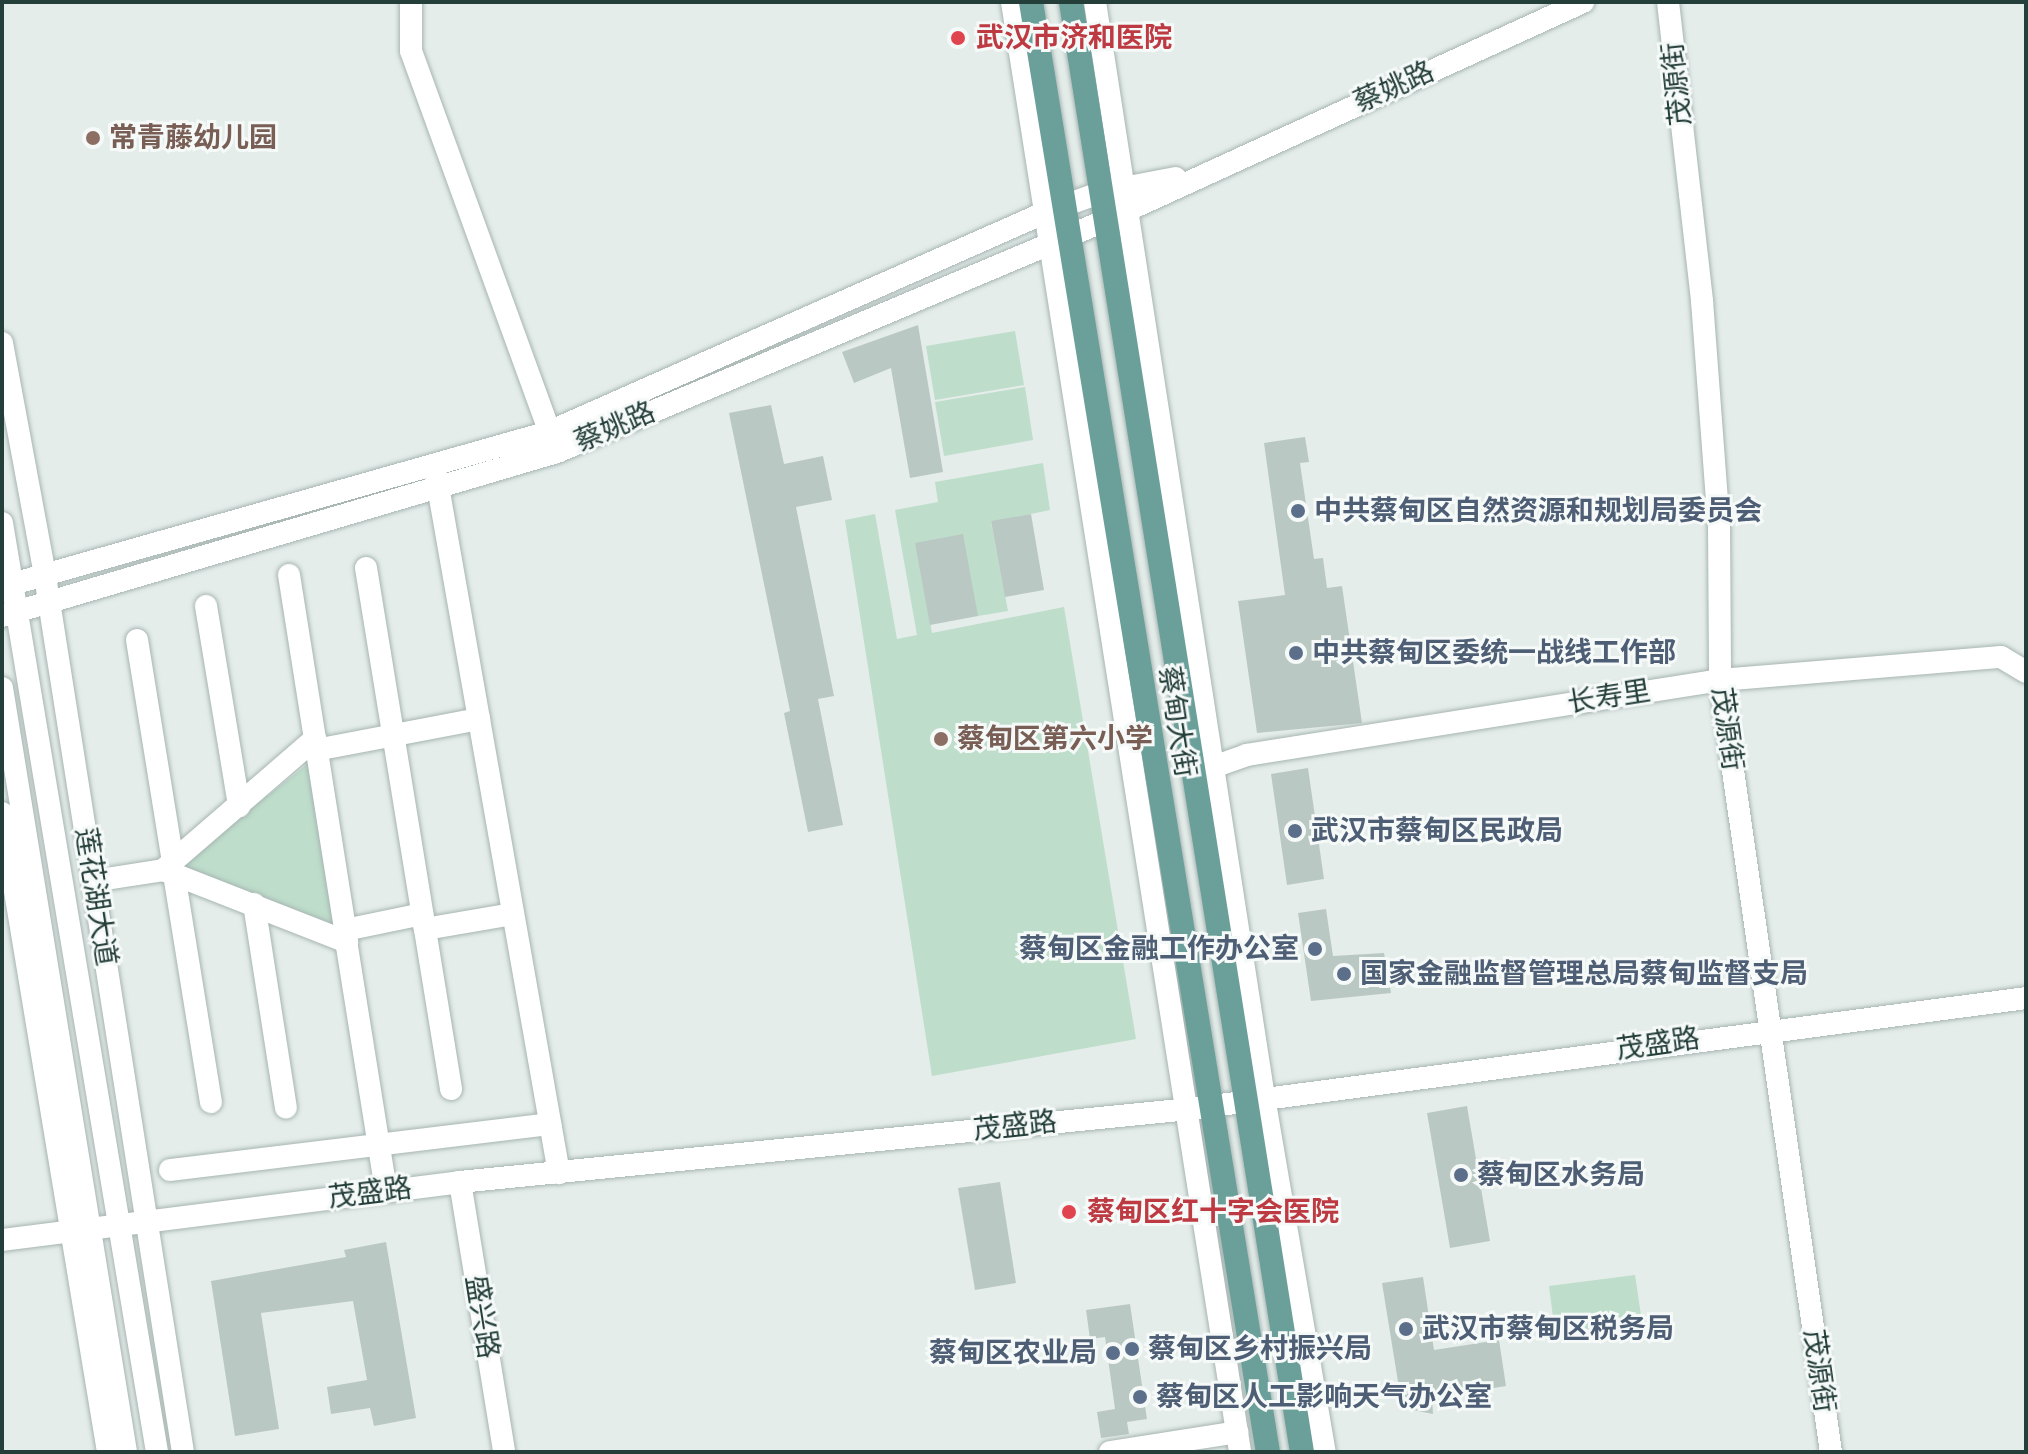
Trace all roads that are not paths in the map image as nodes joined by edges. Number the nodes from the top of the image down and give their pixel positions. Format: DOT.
graph roads {
  1 [pos="411,2"];
  2 [pos="1012,2"];
  3 [pos="1031,2"];
  4 [pos="1071,2"];
  5 [pos="1095,2"];
  6 [pos="1583,2"];
  7 [pos="1668,2"];
  8 [pos="1117,196"];
  9 [pos="1053,210"];
  10 [pos="1104,221"];
  11 [pos="1057,239"];
  12 [pos="2,343"];
  13 [pos="553,442"];
  14 [pos="437,476"];
  15 [pos="2,523"];
  16 [pos="366,568"];
  17 [pos="289,575"];
  18 [pos="45,576"];
  19 [pos="7,586"];
  20 [pos="47,602"];
  21 [pos="206,606"];
  22 [pos="10,613"];
  23 [pos="137,640"];
  24 [pos="2026,672"];
  25 [pos="1720,680"];
  26 [pos="2,688"];
  27 [pos="479,719"];
  28 [pos="393,735"];
  29 [pos="316,744"];
  30 [pos="1205,770"];
  31 [pos="239,806"];
  32 [pos="2,813"];
  33 [pos="170,869"];
  34 [pos="7,870"];
  35 [pos="93,881"];
  36 [pos="254,904"];
  37 [pos="513,914"];
  38 [pos="424,922"];
  39 [pos="346,936"];
  40 [pos="2026,998"];
  41 [pos="1771,1029"];
  42 [pos="451,1089"];
  43 [pos="1255,1099"];
  44 [pos="211,1102"];
  45 [pos="1200,1107"];
  46 [pos="286,1108"];
  47 [pos="550,1124"];
  48 [pos="378,1145"];
  49 [pos="170,1170"];
  50 [pos="559,1173"];
  51 [pos="460,1182"];
  52 [pos="386,1191"];
  53 [pos="149,1220"];
  54 [pos="122,1223"];
  55 [pos="82,1228"];
  56 [pos="2,1240"];
  57 [pos="1238,1442"];
  58 [pos="108,1452"];
  59 [pos="126,1452"];
  60 [pos="157,1452"];
  61 [pos="183,1452"];
  62 [pos="504,1452"];
  63 [pos="1110,1452"];
  64 [pos="1268,1452"];
  65 [pos="1302,1452"];
  66 [pos="1325,1452"];
  67 [pos="1831,1452"];
  1 -- 13 [label="street"];
  2 -- 9 [label="street"];
  3 -- 9 [label="main road, 蔡甸大街"];
  4 -- 8 [label="main road, 蔡甸大街"];
  5 -- 8 [label="street"];
  6 -- 8 [label="street, 蔡姚路"];
  7 -- 25 [label="street, 茂源街"];
  8 -- 9 [label="street, 蔡姚路"];
  8 -- 10 [label="main road, 蔡甸大街"];
  8 -- 30 [label="street"];
  9 -- 11 [label="main road, 蔡甸大街"];
  9 -- 13 [label="street, 蔡姚路"];
  10 -- 11 [label="street, 蔡姚路"];
  10 -- 30 [label="main road, 蔡甸大街"];
  11 -- 13 [label="street, 蔡姚路"];
  11 -- 45 [label="main road, 蔡甸大街"];
  12 -- 18 [label="street, 莲花湖大道"];
  13 -- 14 [label="street, 蔡姚路"];
  14 -- 18 [label="street, 蔡姚路"];
  14 -- 20 [label="street, 蔡姚路"];
  14 -- 27 [label="street"];
  15 -- 19 [label="street, 莲花湖大道"];
  16 -- 28 [label="street"];
  17 -- 29 [label="street"];
  18 -- 19 [label="street, 蔡姚路"];
  18 -- 20 [label="street, 莲花湖大道"];
  19 -- 22 [label="street, 莲花湖大道"];
  20 -- 22 [label="street, 蔡姚路"];
  20 -- 35 [label="street, 莲花湖大道"];
  21 -- 31 [label="street"];
  22 -- 54 [label="street, 莲花湖大道"];
  23 -- 33 [label="street"];
  24 -- 25 [label="street, 长寿里"];
  25 -- 30 [label="street, 长寿里"];
  25 -- 41 [label="street, 茂源街"];
  26 -- 55 [label="street, 莲花湖大道"];
  27 -- 28 [label="street"];
  27 -- 37 [label="street"];
  28 -- 29 [label="street"];
  28 -- 38 [label="street"];
  29 -- 31 [label="street"];
  29 -- 39 [label="street"];
  30 -- 43 [label="main road, 蔡甸大街"];
  31 -- 33 [label="street"];
  32 -- 34 [label="street, 莲花湖大道"];
  33 -- 35 [label="street"];
  33 -- 36 [label="street"];
  33 -- 44 [label="street"];
  34 -- 55 [label="street, 莲花湖大道"];
  35 -- 53 [label="street, 莲花湖大道"];
  36 -- 39 [label="street"];
  36 -- 46 [label="street"];
  37 -- 38 [label="street"];
  37 -- 47 [label="street"];
  38 -- 39 [label="street"];
  38 -- 42 [label="street"];
  39 -- 48 [label="street"];
  40 -- 41 [label="street, 茂盛路"];
  41 -- 43 [label="street, 茂盛路"];
  41 -- 67 [label="street, 茂源街"];
  43 -- 45 [label="street, 茂盛路"];
  43 -- 65 [label="main road, 蔡甸大街"];
  43 -- 66 [label="street"];
  45 -- 50 [label="street, 茂盛路"];
  45 -- 57 [label="street"];
  45 -- 64 [label="main road, 蔡甸大街"];
  47 -- 48 [label="street"];
  47 -- 50 [label="street"];
  48 -- 49 [label="street"];
  48 -- 52 [label="street"];
  50 -- 51 [label="street, 茂盛路"];
  51 -- 52 [label="street, 茂盛路"];
  51 -- 62 [label="street, 盛兴路"];
  52 -- 53 [label="street, 茂盛路"];
  53 -- 54 [label="street, 茂盛路"];
  53 -- 61 [label="street, 莲花湖大道"];
  54 -- 55 [label="street, 茂盛路"];
  54 -- 60 [label="street, 莲花湖大道"];
  55 -- 56 [label="street, 茂盛路"];
  55 -- 58 [label="street, 莲花湖大道"];
  55 -- 59 [label="street, 莲花湖大道"];
  57 -- 63 [label="street"];
}
